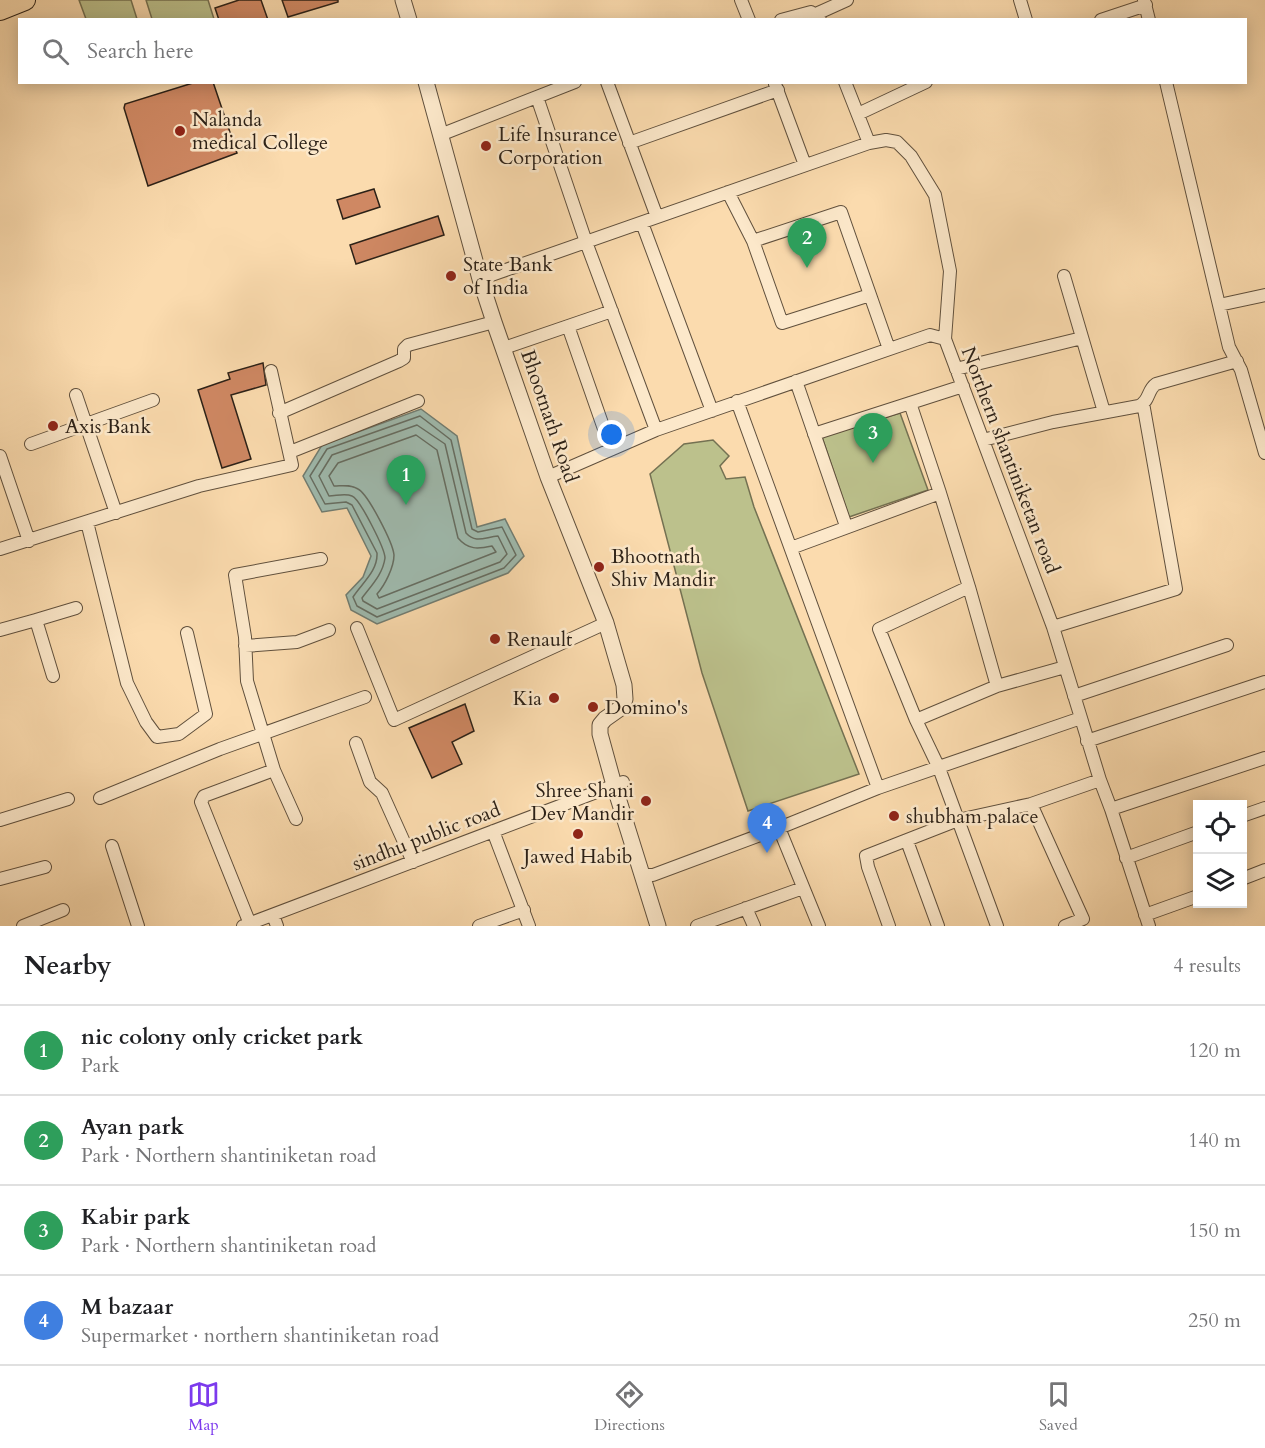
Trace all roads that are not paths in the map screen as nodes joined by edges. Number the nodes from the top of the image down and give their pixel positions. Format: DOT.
graph roads {
  1 [pos="25,0"];
  2 [pos="403,0"];
  3 [pos="741,0"];
  4 [pos="847,0"];
  5 [pos="1020,0"];
  6 [pos="1145,2"];
  7 [pos="0,9"];
  8 [pos="818,17"];
  9 [pos="408,18"];
  10 [pos="748,18"];
  11 [pos="787,18"];
  12 [pos="1025,18"];
  13 [pos="1106,18"];
  14 [pos="1149,18"];
  15 [pos="427,84"];
  16 [pos="570,84"];
  17 [pos="608,84"];
  18 [pos="846,84"];
  19 [pos="922,84"];
  20 [pos="1166,84"];
  21 [pos="776,86"];
  22 [pos="537,97"];
  23 [pos="858,114"];
  24 [pos="440,135"];
  25 [pos="869,142"];
  26 [pos="629,143"];
  27 [pos="805,165"];
  28 [pos="728,192"];
  29 [pos="657,217"];
  30 [pos="642,223"];
  31 [pos="753,241"];
  32 [pos="586,242"];
  33 [pos="1064,276"];
  34 [pos="480,279"];
  35 [pos="870,295"];
  36 [pos="1265,295"];
  37 [pos="1220,305"];
  38 [pos="612,311"];
  39 [pos="495,322"];
  40 [pos="568,326"];
  41 [pos="1082,338"];
  42 [pos="945,339"];
  43 [pos="504,348"];
  44 [pos="889,349"];
  45 [pos="1237,362"];
  46 [pos="956,369"];
  47 [pos="271,371"];
  48 [pos="796,381"];
  49 [pos="963,386"];
  50 [pos="76,395"];
  51 [pos="153,400"];
  52 [pos="418,401"];
  53 [pos="737,401"];
  54 [pos="910,403"];
  55 [pos="1143,404"];
  56 [pos="712,411"];
  57 [pos="1104,412"];
  58 [pos="279,413"];
  59 [pos="85,423"];
  60 [pos="656,430"];
  61 [pos="814,434"];
  62 [pos="983,440"];
  63 [pos="31,444"];
  64 [pos="611,449"];
  65 [pos="290,452"];
  66 [pos="1265,453"];
  67 [pos="0,456"];
  68 [pos="548,477"];
  69 [pos="940,493"];
  70 [pos="116,513"];
  71 [pos="87,522"];
  72 [pos="846,526"];
  73 [pos="29,541"];
  74 [pos="791,548"];
  75 [pos="0,549"];
  76 [pos="321,559"];
  77 [pos="969,587"];
  78 [pos="76,608"];
  79 [pos="36,620"];
  80 [pos="606,623"];
  81 [pos="1053,627"];
  82 [pos="357,628"];
  83 [pos="0,630"];
  84 [pos="329,630"];
  85 [pos="187,633"];
  86 [pos="1227,645"];
  87 [pos="245,646"];
  88 [pos="1065,668"];
  89 [pos="53,676"];
  90 [pos="1265,682"];
  91 [pos="997,686"];
  92 [pos="1074,696"];
  93 [pos="365,697"];
  94 [pos="1081,718"];
  95 [pos="916,720"];
  96 [pos="263,734"];
  97 [pos="1088,741"];
  98 [pos="356,743"];
  99 [pos="1265,758"];
  100 [pos="939,768"];
  101 [pos="274,770"];
  102 [pos="1100,780"];
  103 [pos="618,784"];
  104 [pos="878,788"];
  105 [pos="100,798"];
  106 [pos="68,799"];
  107 [pos="1031,804"];
  108 [pos="1265,808"];
  109 [pos="1111,809"];
  110 [pos="1247,814"];
  111 [pos="296,819"];
  112 [pos="0,820"];
  113 [pos="958,820"];
  114 [pos="779,828"];
  115 [pos="493,831"];
  116 [pos="1193,833"];
  117 [pos="907,841"];
  118 [pos="112,846"];
  119 [pos="1126,858"];
  120 [pos="413,862"];
  121 [pos="45,867"];
  122 [pos="1265,870"];
  123 [pos="647,875"];
  124 [pos="1247,877"];
  125 [pos="0,879"];
  126 [pos="803,888"];
  127 [pos="1193,898"];
  128 [pos="746,908"];
  129 [pos="63,910"];
  130 [pos="524,910"];
  131 [pos="275,920"];
  132 [pos="1147,921"];
  133 [pos="247,925"];
  134 [pos="22,926"];
  135 [pos="138,926"];
  136 [pos="479,926"];
  137 [pos="529,926"];
  138 [pos="658,926"];
  139 [pos="668,926"];
  140 [pos="697,926"];
  141 [pos="753,926"];
  142 [pos="819,926"];
  143 [pos="889,926"];
  144 [pos="938,926"];
  145 [pos="997,926"];
  146 [pos="1065,926"];
  1 -- 7 [label="highway"];
  2 -- 9 [label="street"];
  3 -- 10 [label="street"];
  4 -- 8 [label="street"];
  5 -- 12 [label="street"];
  6 -- 13 [label="street"];
  6 -- 14 [label="street"];
  8 -- 11 [label="street"];
  15 -- 24 [label="street, Bhootnath Road"];
  16 -- 22 [label="street"];
  17 -- 26 [label="street"];
  18 -- 23 [label="street"];
  19 -- 23 [label="street"];
  20 -- 37 [label="street"];
  21 -- 26 [label="street"];
  21 -- 27 [label="street"];
  22 -- 24 [label="street"];
  22 -- 32 [label="street"];
  23 -- 25 [label="street"];
  24 -- 34 [label="street, Bhootnath Road"];
  25 -- 27 [label="street"];
  25 -- 42 [label="street"];
  26 -- 29 [label="street"];
  27 -- 28 [label="street"];
  28 -- 29 [label="street"];
  28 -- 31 [label="street"];
  29 -- 30 [label="street"];
  30 -- 32 [label="street"];
  30 -- 56 [label="street"];
  31 -- 35 [label="street"];
  31 -- 35 [label="street"];
  32 -- 34 [label="street"];
  32 -- 38 [label="street"];
  33 -- 41 [label="street"];
  34 -- 39 [label="street, Bhootnath Road"];
  35 -- 44 [label="street"];
  36 -- 37 [label="street"];
  37 -- 45 [label="street"];
  38 -- 40 [label="street"];
  38 -- 60 [label="street"];
  39 -- 43 [label="street, Bhootnath Road"];
  39 -- 58 [label="street"];
  40 -- 43 [label="street"];
  40 -- 64 [label="street"];
  41 -- 46 [label="street"];
  41 -- 57 [label="street"];
  42 -- 44 [label="street, Northern shantiniketan road"];
  42 -- 46 [label="street, Northern shantiniketan road"];
  43 -- 68 [label="street, Bhootnath Road"];
  44 -- 48 [label="street, Northern shantiniketan road"];
  45 -- 55 [label="street"];
  45 -- 66 [label="street"];
  46 -- 49 [label="street, Northern shantiniketan road"];
  47 -- 58 [label="street"];
  48 -- 53 [label="street, Northern shantiniketan road"];
  48 -- 61 [label="street"];
  49 -- 54 [label="street"];
  49 -- 62 [label="street, Northern shantiniketan road"];
  50 -- 59 [label="street"];
  51 -- 59 [label="street"];
  52 -- 65 [label="street"];
  53 -- 56 [label="street, Northern shantiniketan road"];
  53 -- 74 [label="street"];
  54 -- 61 [label="street"];
  54 -- 69 [label="street"];
  55 -- 57 [label="street"];
  55 -- 81 [label="street"];
  56 -- 60 [label="street, Northern shantiniketan road"];
  57 -- 62 [label="street"];
  58 -- 65 [label="street"];
  59 -- 63 [label="street"];
  59 -- 70 [label="street"];
  60 -- 64 [label="street, Northern shantiniketan road"];
  61 -- 72 [label="street"];
  62 -- 81 [label="street, Northern shantiniketan road"];
  64 -- 68 [label="street, Northern shantiniketan road"];
  65 -- 70 [label="street"];
  67 -- 73 [label="street"];
  68 -- 80 [label="street, Bhootnath Road"];
  69 -- 72 [label="street"];
  69 -- 77 [label="street"];
  70 -- 71 [label="street"];
  71 -- 73 [label="street"];
  71 -- 85 [label="street"];
  72 -- 74 [label="street"];
  73 -- 75 [label="street"];
  74 -- 104 [label="street"];
  76 -- 87 [label="street"];
  77 -- 91 [label="street"];
  77 -- 95 [label="street"];
  78 -- 79 [label="street"];
  79 -- 83 [label="street"];
  79 -- 89 [label="street"];
  80 -- 82 [label="street"];
  80 -- 103 [label="street, Bhootnath Road"];
  81 -- 88 [label="street, Northern shantiniketan road"];
  84 -- 87 [label="street"];
  86 -- 92 [label="street"];
  87 -- 96 [label="street"];
  88 -- 91 [label="street"];
  88 -- 92 [label="street, Northern shantiniketan road"];
  90 -- 97 [label="street"];
  91 -- 95 [label="street"];
  92 -- 94 [label="street, Northern shantiniketan road"];
  93 -- 96 [label="street"];
  94 -- 97 [label="street, Northern shantiniketan road"];
  94 -- 100 [label="street"];
  95 -- 100 [label="street"];
  96 -- 101 [label="street"];
  96 -- 105 [label="street"];
  97 -- 102 [label="street, Northern shantiniketan road"];
  98 -- 120 [label="street"];
  99 -- 109 [label="street"];
  100 -- 104 [label="street"];
  100 -- 113 [label="street"];
  101 -- 111 [label="street"];
  101 -- 133 [label="street"];
  102 -- 107 [label="street"];
  102 -- 109 [label="street, Northern shantiniketan road"];
  103 -- 115 [label="street, sindhu public road"];
  103 -- 123 [label="street, Bhootnath Road"];
  104 -- 114 [label="street"];
  106 -- 112 [label="street"];
  107 -- 113 [label="street"];
  107 -- 146 [label="street"];
  108 -- 110 [label="street"];
  109 -- 119 [label="street, Northern shantiniketan road"];
  113 -- 117 [label="street"];
  113 -- 145 [label="street"];
  114 -- 123 [label="street"];
  114 -- 126 [label="street"];
  115 -- 120 [label="street, sindhu public road"];
  115 -- 130 [label="street"];
  116 -- 119 [label="street"];
  117 -- 143 [label="street"];
  117 -- 144 [label="street"];
  118 -- 135 [label="street"];
  119 -- 132 [label="street, Northern shantiniketan road"];
  120 -- 131 [label="street, sindhu public road"];
  121 -- 125 [label="street"];
  122 -- 124 [label="street"];
  123 -- 138 [label="street, Bhootnath Road"];
  123 -- 139 [label="street, Bhootnath Road"];
  126 -- 128 [label="street"];
  126 -- 142 [label="street"];
  127 -- 132 [label="street"];
  128 -- 140 [label="street"];
  128 -- 141 [label="street"];
  129 -- 134 [label="street"];
  130 -- 136 [label="street"];
  130 -- 137 [label="street"];
  131 -- 133 [label="street, sindhu public road"];
}
